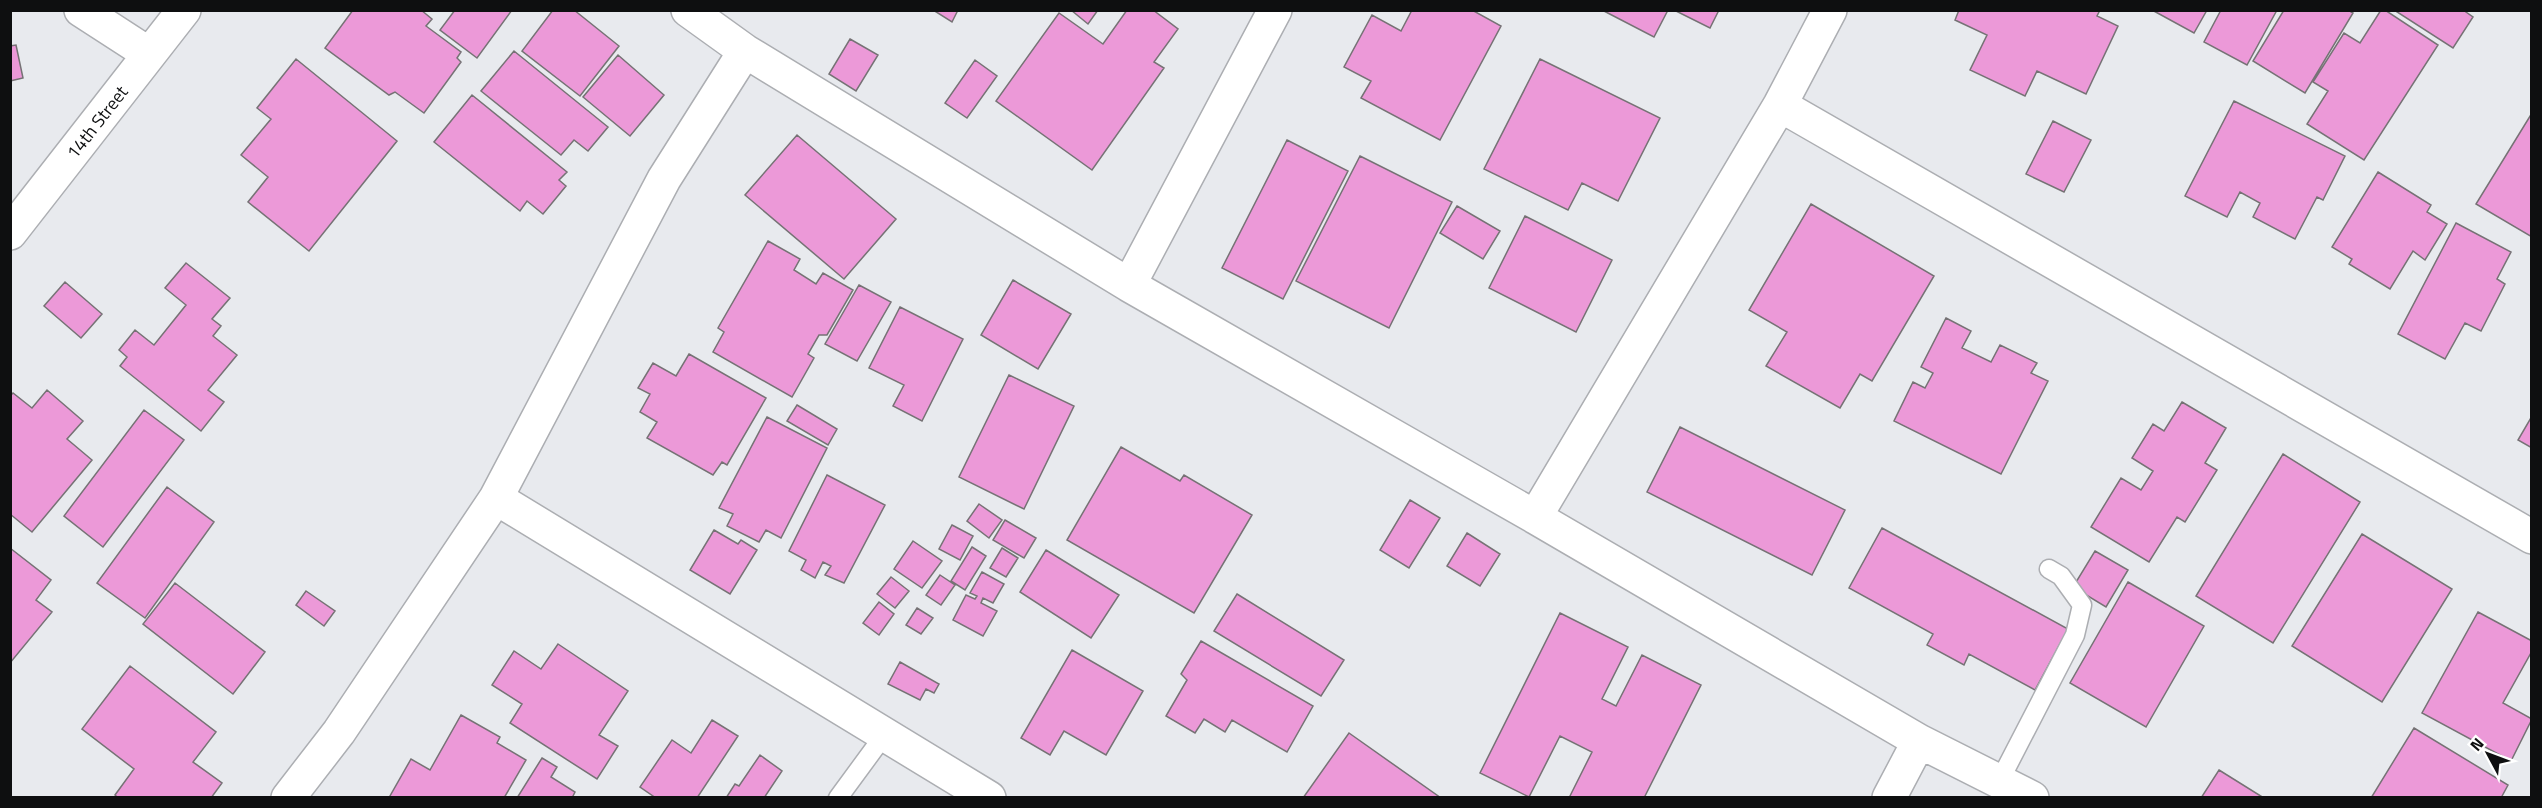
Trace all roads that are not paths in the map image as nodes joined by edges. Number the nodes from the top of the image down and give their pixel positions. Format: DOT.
graph roads {
  1 [pos="81,10"];
  2 [pos="184,10"];
  3 [pos="688,10"];
  4 [pos="1275,10"];
  5 [pos="1830,10"];
  6 [pos="745,51"];
  7 [pos="149,54"];
  8 [pos="1780,105"];
  9 [pos="10,233"];
  10 [pos="1129,285"];
  11 [pos="496,498"];
  12 [pos="1535,517"];
  13 [pos="2532,537"];
  14 [pos="2049,569"];
  15 [pos="885,734"];
  16 [pos="1918,741"];
  17 [pos="2000,780"];
  18 [pos="288,798"];
  19 [pos="838,798"];
  20 [pos="989,798"];
  21 [pos="1889,798"];
  22 [pos="2032,798"];
  1 -- 7 [label="street"];
  2 -- 7 [label="street, 14th Street"];
  3 -- 6 [label="street"];
  4 -- 10 [label="street"];
  5 -- 8 [label="street"];
  6 -- 10 [label="street"];
  6 -- 11 [label="street"];
  7 -- 9 [label="street, 14th Street"];
  8 -- 12 [label="street"];
  8 -- 13 [label="street"];
  10 -- 12 [label="street"];
  11 -- 15 [label="street"];
  11 -- 18 [label="street"];
  12 -- 16 [label="street"];
  14 -- 17 [label="lane"];
  15 -- 19 [label="lane"];
  15 -- 20 [label="street"];
  16 -- 17 [label="street"];
  16 -- 21 [label="street"];
  17 -- 22 [label="street"];
}
